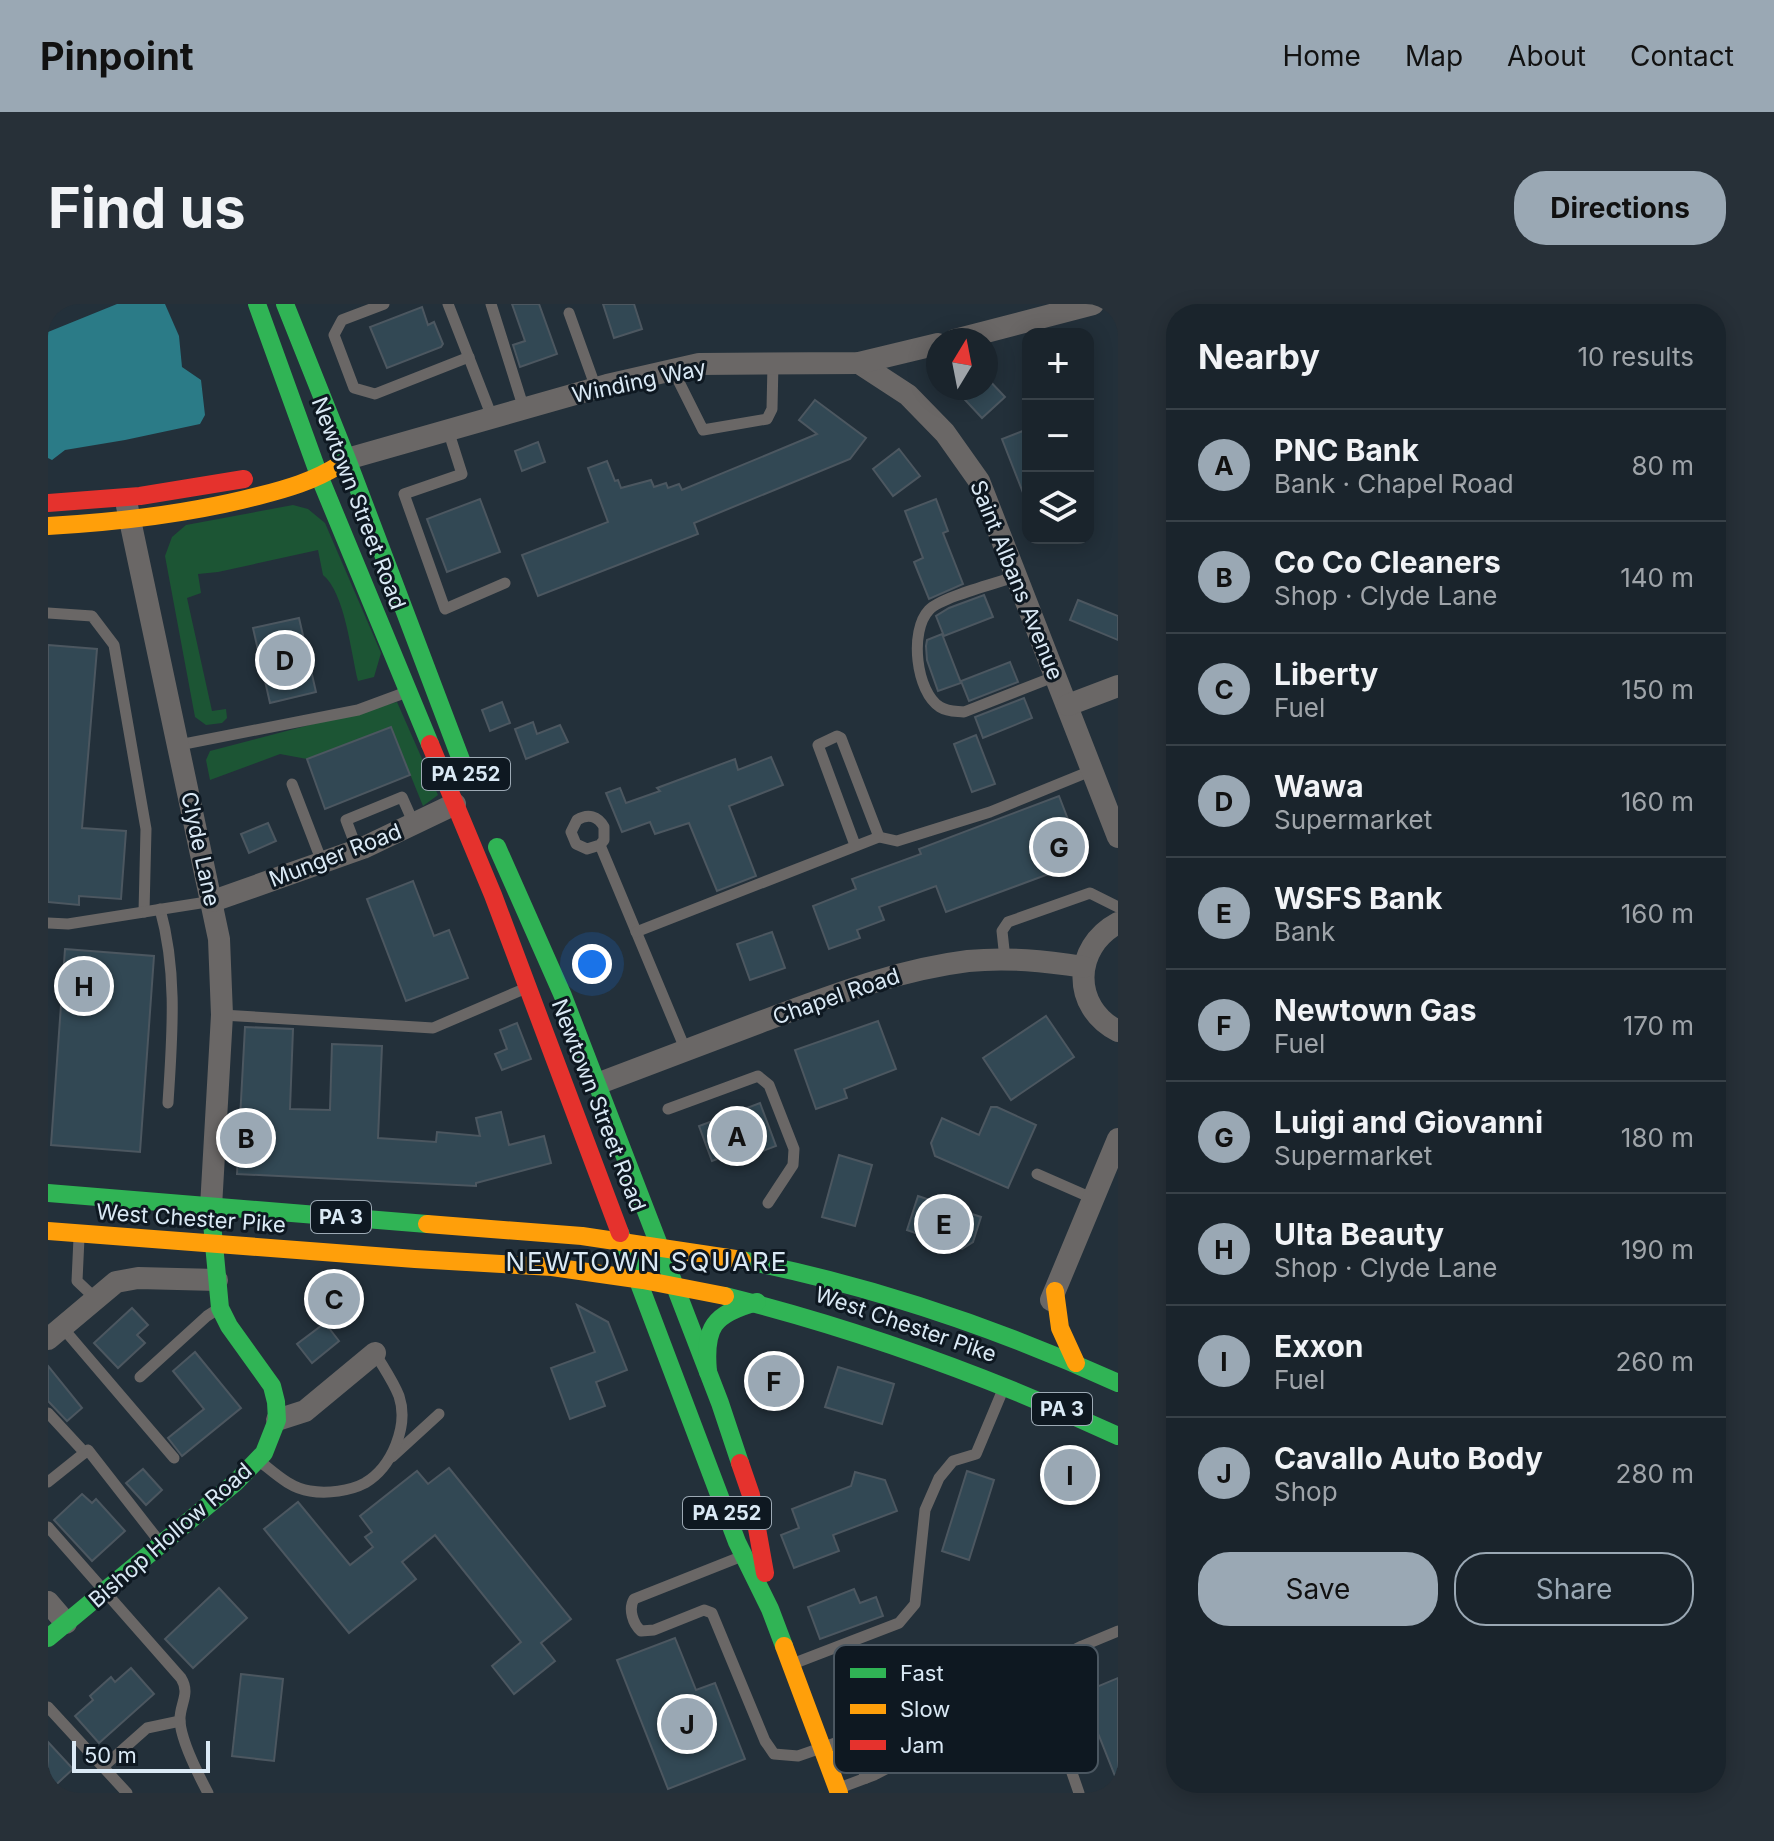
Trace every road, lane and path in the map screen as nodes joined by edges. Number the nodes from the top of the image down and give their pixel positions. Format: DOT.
graph roads {
  1 [pos="257,304"];
  2 [pos="285,304"];
  3 [pos="384,304"];
  4 [pos="448,304"];
  5 [pos="491,304"];
  6 [pos="1093,304"];
  7 [pos="569,313"];
  8 [pos="998,329"];
  9 [pos="926,347"];
  10 [pos="469,357"];
  11 [pos="773,363"];
  12 [pos="859,363"];
  13 [pos="673,370"];
  14 [pos="596,388"];
  15 [pos="524,409"];
  16 [pos="492,417"];
  17 [pos="448,430"];
  18 [pos="347,459"];
  19 [pos="312,468"];
  20 [pos="257,475"];
  21 [pos="125,497"];
  22 [pos="48,503"];
  23 [pos="131,522"];
  24 [pos="48,526"];
  25 [pos="1017,576"];
  26 [pos="505,583"];
  27 [pos="48,613"];
  28 [pos="1057,676"];
  29 [pos="1118,686"];
  30 [pos="408,691"];
  31 [pos="1068,705"];
  32 [pos="179,745"];
  33 [pos="1093,770"];
  34 [pos="292,784"];
  35 [pos="471,785"];
  36 [pos="455,804"];
  37 [pos="414,824"];
  38 [pos="490,832"];
  39 [pos="879,837"];
  40 [pos="1118,837"];
  41 [pos="600,845"];
  42 [pos="855,845"];
  43 [pos="363,853"];
  44 [pos="322,862"];
  45 [pos="213,901"];
  46 [pos="1118,907"];
  47 [pos="160,909"];
  48 [pos="144,912"];
  49 [pos="48,923"];
  50 [pos="1118,923"];
  51 [pos="636,932"];
  52 [pos="1005,959"];
  53 [pos="1084,967"];
  54 [pos="528,987"];
  55 [pos="222,1015"];
  56 [pos="449,1021"];
  57 [pos="1118,1031"];
  58 [pos="452,1034"];
  59 [pos="686,1051"];
  60 [pos="597,1084"];
  61 [pos="168,1103"];
  62 [pos="668,1109"];
  63 [pos="1118,1139"];
  64 [pos="1037,1174"];
  65 [pos="48,1193"];
  66 [pos="1094,1199"];
  67 [pos="768,1203"];
  68 [pos="211,1207"];
  69 [pos="48,1231"];
  70 [pos="79,1234"];
  71 [pos="625,1240"];
  72 [pos="213,1245"];
  73 [pos="659,1245"];
  74 [pos="639,1279"];
  75 [pos="217,1280"];
  76 [pos="674,1285"];
  77 [pos="1055,1291"];
  78 [pos="95,1298"];
  79 [pos="757,1302"];
  80 [pos="220,1308"];
  81 [pos="52,1333"];
  82 [pos="1032,1344"];
  83 [pos="375,1353"];
  84 [pos="1076,1363"];
  85 [pos="708,1372"];
  86 [pos="140,1377"];
  87 [pos="1118,1383"];
  88 [pos="1006,1384"];
  89 [pos="48,1413"];
  90 [pos="439,1414"];
  91 [pos="277,1420"];
  92 [pos="1118,1436"];
  93 [pos="85,1453"];
  94 [pos="174,1458"];
  95 [pos="257,1459"];
  96 [pos="389,1460"];
  97 [pos="48,1482"];
  98 [pos="48,1527"];
  99 [pos="162,1545"];
  100 [pos="744,1555"];
  101 [pos="105,1591"];
  102 [pos="48,1602"];
  103 [pos="770,1609"];
  104 [pos="66,1623"];
  105 [pos="1118,1631"];
  106 [pos="48,1638"];
  107 [pos="841,1645"];
  108 [pos="1084,1645"];
  109 [pos="834,1648"];
  110 [pos="791,1664"];
  111 [pos="48,1707"];
  112 [pos="180,1721"];
  113 [pos="834,1742"];
  114 [pos="821,1746"];
  115 [pos="103,1767"];
  116 [pos="864,1773"];
  117 [pos="876,1773"];
  118 [pos="1072,1773"];
  119 [pos="866,1778"];
  120 [pos="838,1791"];
  121 [pos="127,1793"];
  122 [pos="208,1793"];
  123 [pos="1079,1793"];
  1 -- 19 [label="main road, Newtown Street Road / PA 252"];
  2 -- 18 [label="main road, Newtown Street Road / PA 252"];
  3 -- 10 [label="lane"];
  4 -- 10 [label="lane"];
  5 -- 15 [label="lane"];
  6 -- 8 [label="street"];
  7 -- 14 [label="lane"];
  9 -- 12 [label="street, Winding Way"];
  10 -- 16 [label="lane"];
  11 -- 12 [label="street, Winding Way"];
  11 -- 13 [label="street, Winding Way"];
  11 -- 13 [label="lane"];
  12 -- 25 [label="street, Saint Albans Avenue"];
  13 -- 14 [label="street, Winding Way"];
  14 -- 15 [label="street, Winding Way"];
  15 -- 16 [label="street, Winding Way"];
  16 -- 17 [label="street, Winding Way"];
  17 -- 18 [label="street, Winding Way"];
  17 -- 26 [label="lane"];
  18 -- 19 [label="main road, Winding Way"];
  18 -- 35 [label="main road, Newtown Street Road / PA 252"];
  19 -- 23 [label="main road, Winding Way"];
  19 -- 30 [label="main road, Newtown Street Road / PA 252"];
  20 -- 21 [label="main road"];
  21 -- 22 [label="main road"];
  21 -- 23 [label="street, Clyde Lane"];
  23 -- 24 [label="main road, Winding Way"];
  23 -- 32 [label="street, Clyde Lane"];
  25 -- 28 [label="street, Saint Albans Avenue"];
  25 -- 28 [label="lane"];
  27 -- 48 [label="lane"];
  28 -- 31 [label="street, Saint Albans Avenue"];
  29 -- 31 [label="street"];
  30 -- 32 [label="lane"];
  30 -- 36 [label="main road, Newtown Street Road / PA 252"];
  31 -- 33 [label="street, Saint Albans Avenue"];
  32 -- 45 [label="street, Clyde Lane"];
  33 -- 39 [label="lane"];
  33 -- 40 [label="street, Saint Albans Avenue"];
  34 -- 44 [label="lane"];
  36 -- 37 [label="street, Munger Road"];
  36 -- 54 [label="main road, Newtown Street Road / PA 252"];
  37 -- 43 [label="street, Munger Road"];
  37 -- 43 [label="lane"];
  38 -- 60 [label="main road, Newtown Street Road / PA 252"];
  39 -- 42 [label="lane"];
  39 -- 42 [label="lane"];
  41 -- 51 [label="lane"];
  42 -- 51 [label="lane"];
  43 -- 44 [label="street, Munger Road"];
  44 -- 45 [label="street, Munger Road"];
  45 -- 47 [label="lane"];
  45 -- 55 [label="street, Clyde Lane"];
  46 -- 52 [label="lane"];
  47 -- 48 [label="lane"];
  47 -- 61 [label="lane"];
  48 -- 49 [label="lane"];
  50 -- 53 [label="street"];
  51 -- 59 [label="lane"];
  52 -- 53 [label="street, Chapel Road"];
  52 -- 59 [label="street, Chapel Road"];
  53 -- 57 [label="street"];
  54 -- 56 [label="lane"];
  54 -- 71 [label="main road, Newtown Street Road / PA 252"];
  55 -- 56 [label="lane"];
  55 -- 68 [label="street, Clyde Lane"];
  56 -- 58 [label="lane"];
  59 -- 60 [label="street, Chapel Road"];
  60 -- 73 [label="main road, Newtown Street Road / PA 252"];
  62 -- 67 [label="lane"];
  63 -- 66 [label="street"];
  64 -- 66 [label="lane"];
  65 -- 68 [label="main road, West Chester Pike / PA 3"];
  66 -- 77 [label="street"];
  68 -- 71 [label="main road, West Chester Pike / PA 3"];
  68 -- 72 [label="main road"];
  69 -- 70 [label="main road, West Chester Pike / PA 3"];
  70 -- 72 [label="main road, West Chester Pike / PA 3"];
  70 -- 78 [label="lane"];
  71 -- 73 [label="main road, West Chester Pike / PA 3"];
  71 -- 74 [label="main road, Newtown Street Road / PA 252"];
  72 -- 74 [label="main road, West Chester Pike / PA 3"];
  72 -- 75 [label="main road"];
  73 -- 76 [label="main road, Newtown Street Road / PA 252"];
  73 -- 82 [label="main road, West Chester Pike / PA 3"];
  74 -- 76 [label="main road, West Chester Pike / PA 3"];
  74 -- 100 [label="main road, Newtown Street Road / PA 252"];
  75 -- 78 [label="street"];
  75 -- 80 [label="main road"];
  76 -- 79 [label="main road, West Chester Pike / PA 3"];
  76 -- 85 [label="main road, Newtown Street Road / PA 252"];
  77 -- 82 [label="street"];
  77 -- 84 [label="main road"];
  78 -- 81 [label="street"];
  79 -- 85 [label="main road"];
  79 -- 88 [label="main road, West Chester Pike / PA 3"];
  80 -- 86 [label="lane"];
  80 -- 91 [label="main road"];
  81 -- 94 [label="lane"];
  82 -- 84 [label="main road, West Chester Pike / PA 3"];
  82 -- 88 [label="street"];
  83 -- 91 [label="street"];
  83 -- 96 [label="lane"];
  84 -- 87 [label="main road, West Chester Pike / PA 3"];
  85 -- 103 [label="main road, Newtown Street Road / PA 252"];
  88 -- 92 [label="main road, West Chester Pike / PA 3"];
  88 -- 107 [label="lane"];
  89 -- 93 [label="lane"];
  90 -- 96 [label="lane"];
  91 -- 95 [label="main road, Bishop Hollow Road"];
  93 -- 97 [label="lane"];
  93 -- 99 [label="lane"];
  95 -- 96 [label="lane"];
  95 -- 99 [label="main road, Bishop Hollow Road"];
  98 -- 101 [label="lane"];
  99 -- 101 [label="main road, Bishop Hollow Road"];
  100 -- 103 [label="main road, Newtown Street Road / PA 252"];
  100 -- 114 [label="lane"];
  101 -- 104 [label="main road, Bishop Hollow Road"];
  101 -- 112 [label="lane"];
  102 -- 104 [label="street"];
  103 -- 110 [label="main road, PA 252"];
  104 -- 106 [label="main road, Bishop Hollow Road"];
  105 -- 108 [label="lane"];
  109 -- 110 [label="lane"];
  110 -- 114 [label="main road, PA 252"];
  111 -- 115 [label="lane"];
  112 -- 115 [label="lane"];
  112 -- 122 [label="lane"];
  113 -- 114 [label="lane"];
  114 -- 120 [label="main road, PA 252"];
  115 -- 121 [label="lane"];
  116 -- 119 [label="lane"];
  117 -- 119 [label="lane"];
  118 -- 123 [label="lane"];
  119 -- 120 [label="lane"];
}
